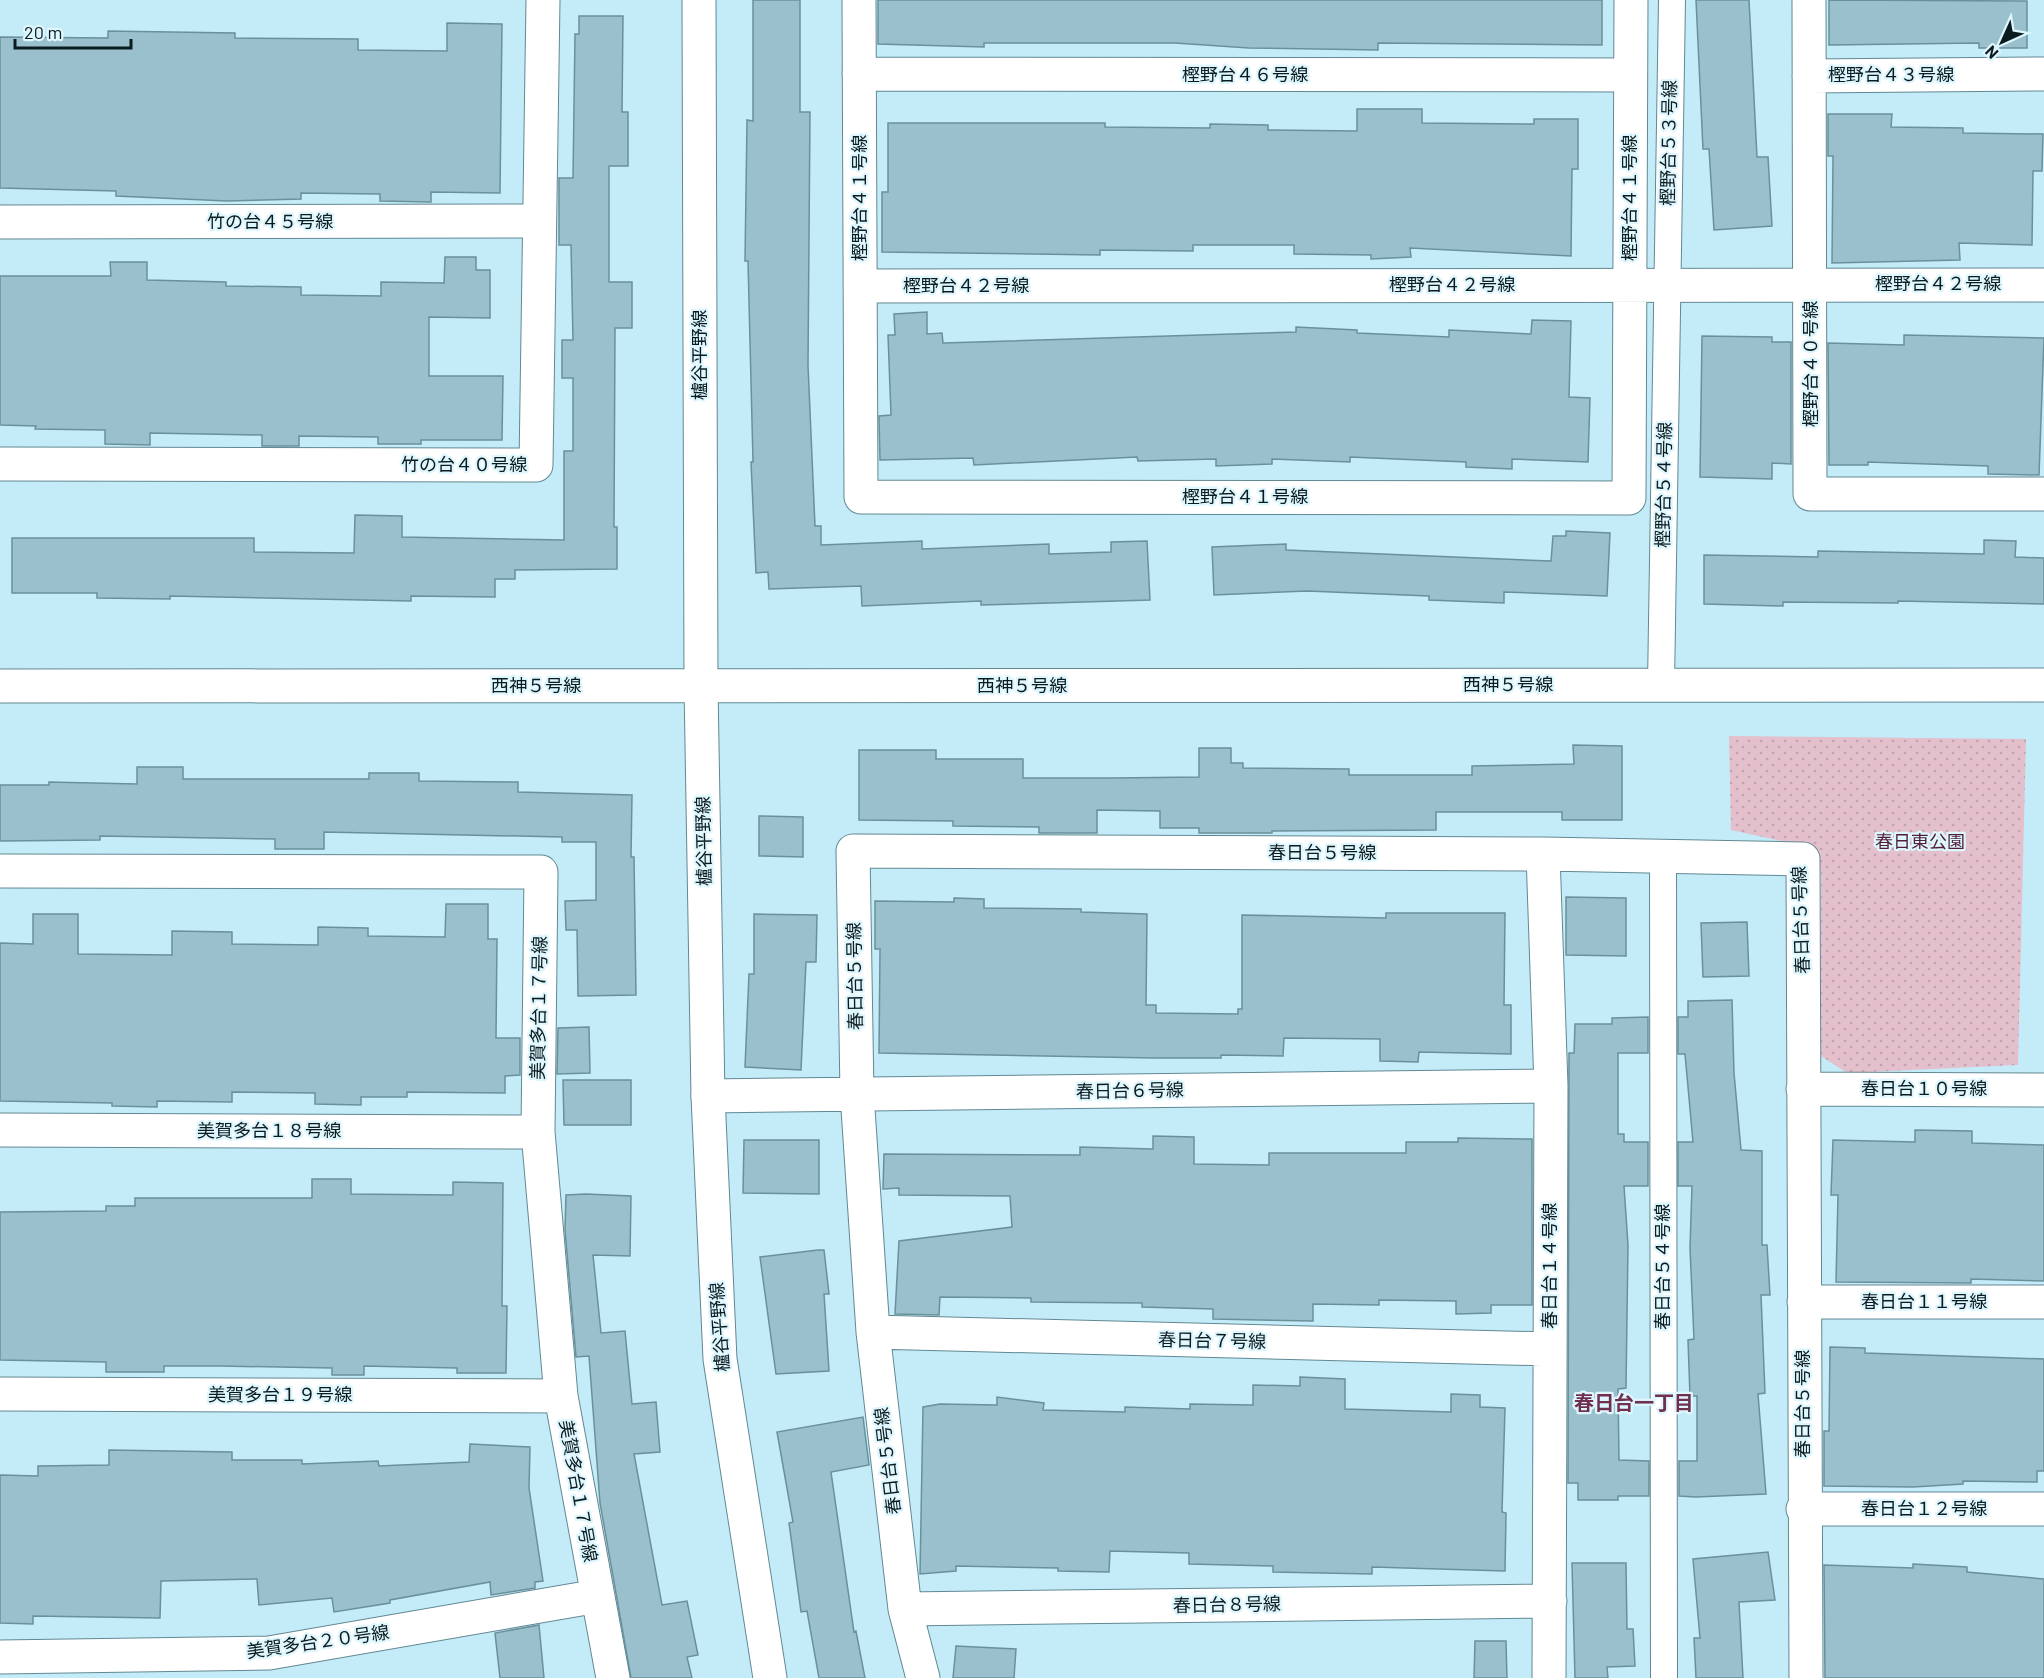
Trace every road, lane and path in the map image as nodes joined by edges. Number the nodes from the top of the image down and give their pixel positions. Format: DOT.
graph roads {
  1 [pos="543,0"];
  2 [pos="699,0"];
  3 [pos="859,0"];
  4 [pos="1631,0"];
  5 [pos="1672,0"];
  6 [pos="1809,0"];
  7 [pos="859,74"];
  8 [pos="2044,74"];
  9 [pos="1630,75"];
  10 [pos="1809,76"];
  11 [pos="539,221"];
  12 [pos="0,222"];
  13 [pos="1811,284"];
  14 [pos="1630,285"];
  15 [pos="1666,285"];
  16 [pos="2044,285"];
  17 [pos="860,286"];
  18 [pos="0,464"];
  19 [pos="2044,495"];
  20 [pos="1661,685"];
  21 [pos="2044,685"];
  22 [pos="0,686"];
  23 [pos="701,686"];
  24 [pos="1544,854"];
  25 [pos="1662,855"];
  26 [pos="0,871"];
  27 [pos="1551,1086"];
  28 [pos="1803,1089"];
  29 [pos="2044,1090"];
  30 [pos="857,1094"];
  31 [pos="708,1096"];
  32 [pos="0,1130"];
  33 [pos="538,1132"];
  34 [pos="1804,1302"];
  35 [pos="2044,1302"];
  36 [pos="873,1332"];
  37 [pos="1550,1349"];
  38 [pos="0,1394"];
  39 [pos="561,1396"];
  40 [pos="1803,1509"];
  41 [pos="2044,1509"];
  42 [pos="598,1596"];
  43 [pos="1550,1601"];
  44 [pos="905,1609"];
  45 [pos="0,1657"];
  46 [pos="613,1678"];
  47 [pos="770,1678"];
  48 [pos="922,1678"];
  49 [pos="1549,1678"];
  50 [pos="1664,1678"];
  51 [pos="1806,1678"];
  1 -- 11 [label="street, 竹の台４０号線"];
  2 -- 23 [label="street, 櫨谷平野線"];
  3 -- 7 [label="street, 樫野台４１号線"];
  4 -- 9 [label="street, 樫野台４１号線"];
  5 -- 15 [label="street, 樫野台５３号線"];
  6 -- 10 [label="street, 樫野台４０号線"];
  7 -- 9 [label="street, 樫野台４６号線"];
  7 -- 17 [label="street, 樫野台４１号線"];
  8 -- 10 [label="street, 樫野台４３号線"];
  9 -- 14 [label="street, 樫野台４１号線"];
  10 -- 13 [label="street, 樫野台４０号線"];
  11 -- 12 [label="street, 竹の台４５号線"];
  11 -- 18 [label="street, 竹の台４０号線"];
  13 -- 15 [label="street, 樫野台４２号線"];
  13 -- 16 [label="street, 樫野台４２号線"];
  13 -- 19 [label="street, 樫野台４０号線"];
  14 -- 15 [label="street, 樫野台４２号線"];
  14 -- 17 [label="street, 樫野台４２号線"];
  14 -- 17 [label="street, 樫野台４１号線"];
  15 -- 20 [label="street, 樫野台５４号線"];
  20 -- 21 [label="street, 西神５号線"];
  20 -- 23 [label="street, 西神５号線"];
  22 -- 23 [label="street, 西神５号線"];
  23 -- 31 [label="street, 櫨谷平野線"];
  24 -- 25 [label="street, 春日台５号線"];
  24 -- 27 [label="street, 春日台１４号線"];
  24 -- 30 [label="street, 春日台５号線"];
  25 -- 28 [label="street, 春日台５号線"];
  25 -- 50 [label="street, 春日台５４号線"];
  26 -- 33 [label="street, 美賀多台１７号線"];
  27 -- 30 [label="street, 春日台６号線"];
  27 -- 37 [label="street, 春日台１４号線"];
  28 -- 29 [label="street, 春日台１０号線"];
  28 -- 34 [label="street, 春日台５号線"];
  30 -- 31 [label="street, 春日台６号線"];
  30 -- 36 [label="street, 春日台５号線"];
  31 -- 47 [label="street, 櫨谷平野線"];
  32 -- 33 [label="street, 美賀多台１８号線"];
  33 -- 39 [label="street, 美賀多台１７号線"];
  34 -- 35 [label="street, 春日台１１号線"];
  34 -- 40 [label="street, 春日台５号線"];
  36 -- 37 [label="street, 春日台７号線"];
  36 -- 44 [label="street, 春日台５号線"];
  37 -- 43 [label="street, 春日台１４号線"];
  38 -- 39 [label="street, 美賀多台１９号線"];
  39 -- 42 [label="street, 美賀多台１７号線"];
  40 -- 41 [label="street, 春日台１２号線"];
  40 -- 51 [label="street, 春日台５号線"];
  42 -- 45 [label="street, 美賀多台２０号線"];
  42 -- 46 [label="street, 美賀多台１７号線"];
  43 -- 44 [label="street, 春日台８号線"];
  43 -- 49 [label="street, 春日台１４号線"];
  44 -- 48 [label="street, 春日台５号線"];
}
